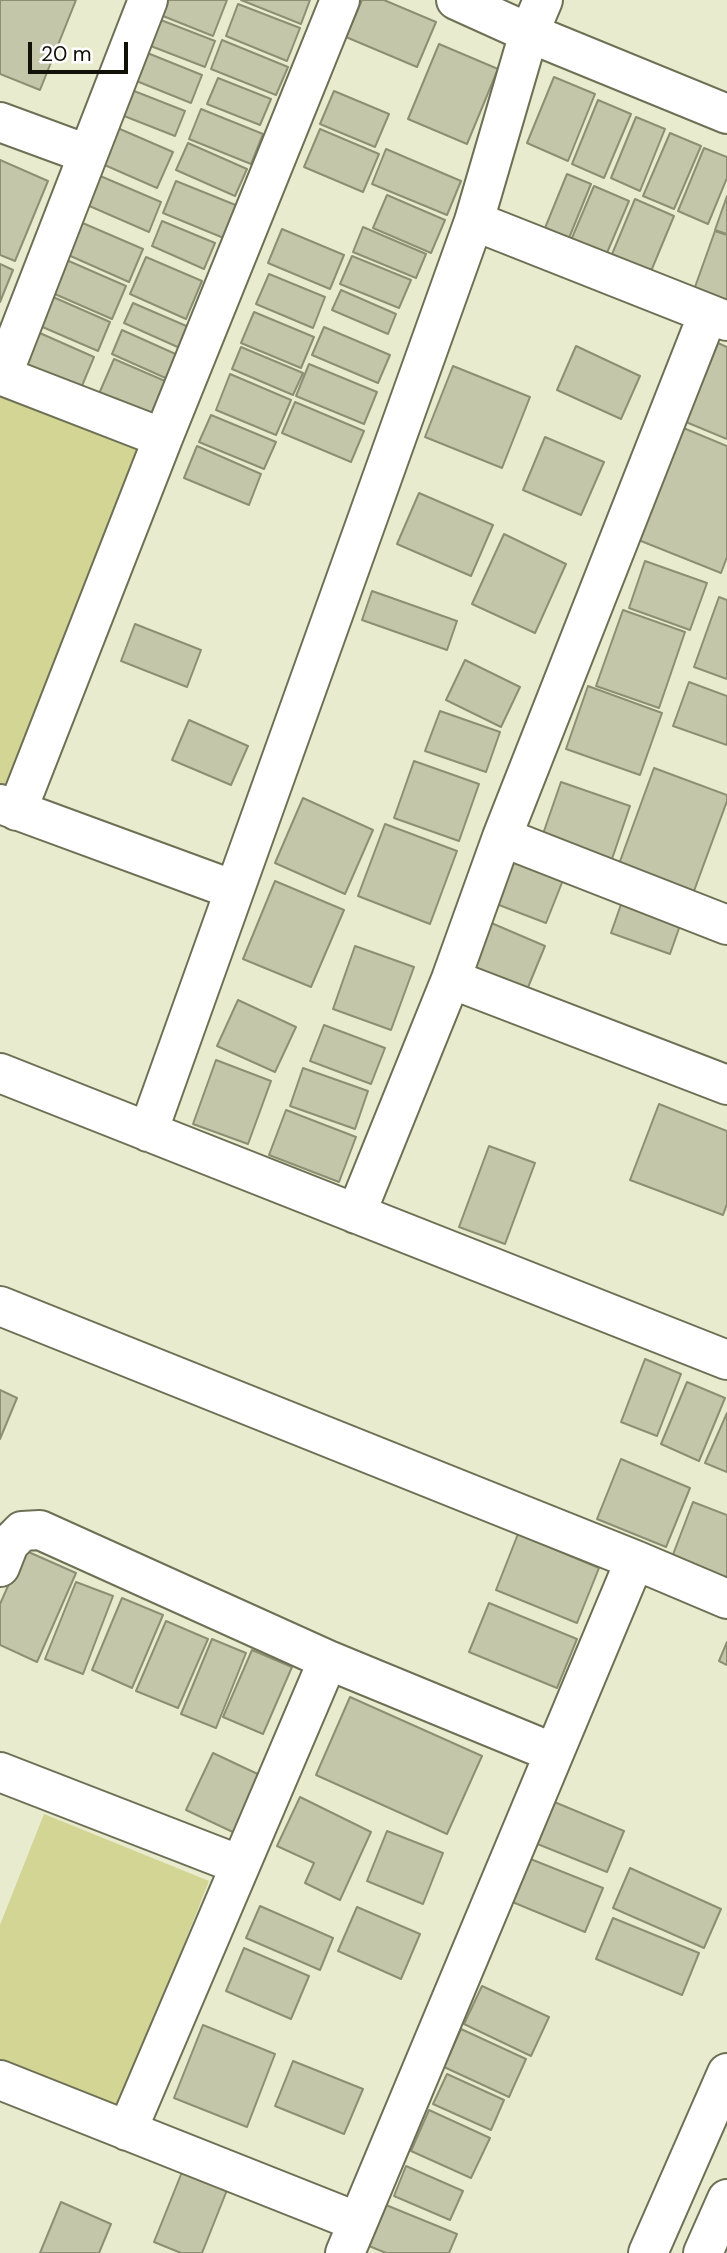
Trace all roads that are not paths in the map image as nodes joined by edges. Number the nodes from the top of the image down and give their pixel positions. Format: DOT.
graph roads {
  1 [pos="148,0"];
  2 [pos="340,0"];
  3 [pos="456,0"];
  4 [pos="536,17"];
  5 [pos="727,114"];
  6 [pos="0,122"];
  7 [pos="87,154"];
  8 [pos="474,221"];
  9 [pos="717,317"];
  10 [pos="1,375"];
  11 [pos="163,438"];
  12 [pos="9,808"];
  13 [pos="502,837"];
  14 [pos="234,890"];
  15 [pos="725,920"];
  16 [pos="451,979"];
  17 [pos="0,1073"];
  18 [pos="727,1085"];
  19 [pos="148,1132"];
  20 [pos="356,1214"];
  21 [pos="0,1306"];
  22 [pos="727,1360"];
  23 [pos="635,1560"];
  24 [pos="0,1567"];
  25 [pos="727,1599"];
  26 [pos="328,1660"];
  27 [pos="554,1753"];
  28 [pos="0,1772"];
  29 [pos="240,1865"];
  30 [pos="727,2073"];
  31 [pos="0,2080"];
  32 [pos="127,2131"];
  33 [pos="727,2199"];
  34 [pos="351,2238"];
  35 [pos="649,2253"];
  36 [pos="703,2253"];
  1 -- 7 [label="street"];
  2 -- 11 [label="street"];
  3 -- 4 [label="street"];
  4 -- 5 [label="street"];
  4 -- 8 [label="street"];
  6 -- 7 [label="street"];
  7 -- 10 [label="street"];
  8 -- 9 [label="street"];
  8 -- 14 [label="street"];
  9 -- 13 [label="street"];
  10 -- 11 [label="street"];
  11 -- 12 [label="street"];
  12 -- 14 [label="street"];
  13 -- 15 [label="street"];
  13 -- 16 [label="street"];
  14 -- 19 [label="street"];
  16 -- 18 [label="street"];
  16 -- 20 [label="street"];
  17 -- 19 [label="street"];
  19 -- 20 [label="street"];
  20 -- 22 [label="street"];
  21 -- 23 [label="street"];
  23 -- 25 [label="street"];
  23 -- 27 [label="street"];
  24 -- 26 [label="street"];
  26 -- 27 [label="street"];
  26 -- 29 [label="street"];
  27 -- 34 [label="street"];
  28 -- 29 [label="street"];
  29 -- 32 [label="street"];
  30 -- 35 [label="street"];
  31 -- 32 [label="street"];
  32 -- 34 [label="street"];
  33 -- 36 [label="street"];
}
